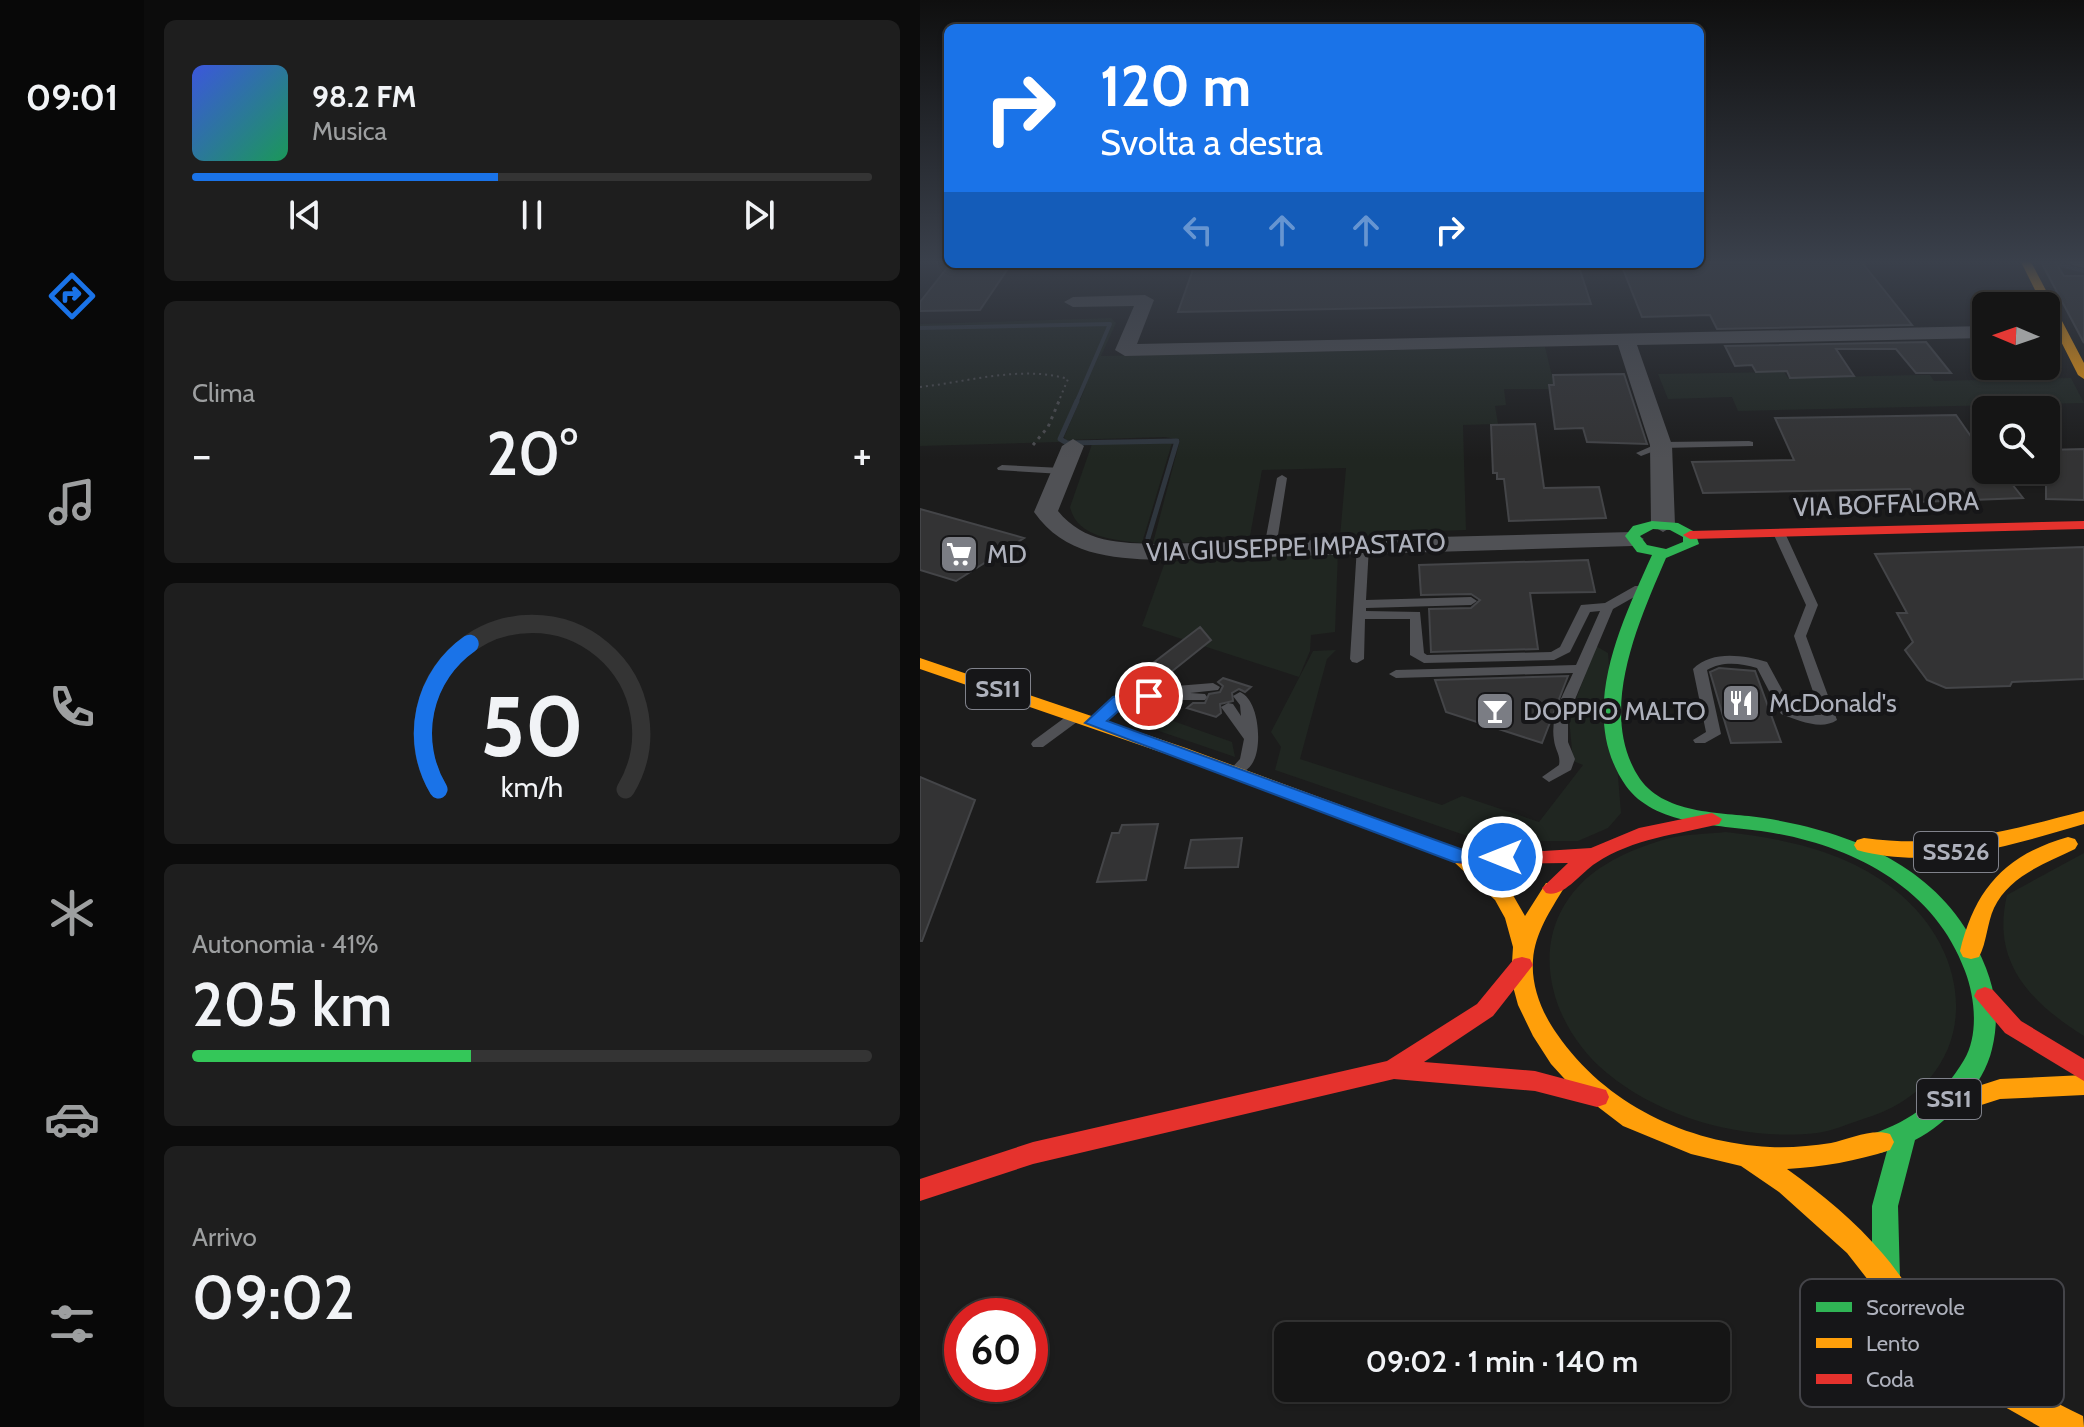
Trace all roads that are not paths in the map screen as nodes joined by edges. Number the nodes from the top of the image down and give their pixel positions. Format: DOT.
graph roads {
  1 [pos="1134,327"];
  2 [pos="1972,332"];
  3 [pos="1626,340"];
  4 [pos="2060,340"];
  5 [pos="2084,375"];
  6 [pos="1749,444"];
  7 [pos="1073,446"];
  8 [pos="1651,449"];
  9 [pos="1002,468"];
  10 [pos="1062,471"];
  11 [pos="1282,478"];
  12 [pos="1663,525"];
  13 [pos="2084,525"];
  14 [pos="1779,533"];
  15 [pos="1690,535"];
  16 [pos="1632,539"];
  17 [pos="1363,546"];
  18 [pos="1270,548"];
  19 [pos="1660,554"];
  20 [pos="1647,586"];
  21 [pos="1471,601"];
  22 [pos="1608,607"];
  23 [pos="1361,610"];
  24 [pos="1357,659"];
  25 [pos="920,663"];
  26 [pos="1581,669"];
  27 [pos="1396,674"];
  28 [pos="1213,687"];
  29 [pos="1149,696"];
  30 [pos="1240,696"];
  31 [pos="1200,697"];
  32 [pos="1228,707"];
  33 [pos="1085,720"];
  34 [pos="1251,739"];
  35 [pos="1700,740"];
  36 [pos="1038,744"];
  37 [pos="1235,773"];
  38 [pos="1549,777"];
  39 [pos="1639,790"];
  40 [pos="2084,817"];
  41 [pos="1712,819"];
  42 [pos="2084,836"];
  43 [pos="1621,837"];
  44 [pos="1826,837"];
  45 [pos="1589,854"];
  46 [pos="1461,857"];
  47 [pos="1971,951"];
  48 [pos="1523,956"];
  49 [pos="1985,996"];
  50 [pos="1394,1069"];
  51 [pos="2084,1071"];
  52 [pos="2084,1085"];
  53 [pos="1597,1097"];
  54 [pos="1944,1107"];
  55 [pos="1904,1135"];
  56 [pos="1750,1158"];
  57 [pos="920,1190"];
  58 [pos="1886,1279"];
  59 [pos="2031,1407"];
  60 [pos="2072,1427"];
  1 -- 3 [label="street"];
  2 -- 3 [label="street"];
  3 -- 8 [label="street"];
  4 -- 5 [label="main road"];
  6 -- 8 [label="lane"];
  7 -- 10 [label="street, VIA GIUSEPPE IMPASTATO"];
  8 -- 12 [label="street"];
  9 -- 10 [label="lane"];
  10 -- 18 [label="street, VIA GIUSEPPE IMPASTATO"];
  11 -- 18 [label="lane"];
  12 -- 15 [label="main road, VIA BOFFALORA"];
  12 -- 16 [label="main road"];
  13 -- 14 [label="main road, VIA BOFFALORA"];
  14 -- 15 [label="main road, VIA BOFFALORA"];
  14 -- 35 [label="lane"];
  15 -- 19 [label="main road"];
  16 -- 17 [label="street, VIA GIUSEPPE IMPASTATO"];
  16 -- 19 [label="main road"];
  17 -- 18 [label="street, VIA GIUSEPPE IMPASTATO"];
  17 -- 23 [label="lane"];
  19 -- 20 [label="main road"];
  20 -- 22 [label="lane"];
  20 -- 39 [label="main road"];
  21 -- 23 [label="lane"];
  22 -- 23 [label="lane"];
  22 -- 26 [label="lane"];
  23 -- 24 [label="lane"];
  25 -- 33 [label="main road, SS11"];
  26 -- 27 [label="lane"];
  26 -- 38 [label="lane"];
  28 -- 29 [label="lane"];
  29 -- 31 [label="lane"];
  29 -- 33 [label="lane"];
  30 -- 34 [label="lane"];
  32 -- 34 [label="lane"];
  33 -- 36 [label="lane"];
  33 -- 37 [label="main road, SS11"];
  34 -- 37 [label="lane"];
  37 -- 46 [label="main road, SS11"];
  39 -- 41 [label="main road"];
  39 -- 43 [label="main road"];
  40 -- 44 [label="main road, SS526"];
  41 -- 43 [label="main road, SS11"];
  41 -- 44 [label="main road, SS11"];
  42 -- 47 [label="main road, SS526"];
  43 -- 45 [label="main road, SS11"];
  44 -- 47 [label="main road, SS11"];
  45 -- 46 [label="main road"];
  45 -- 48 [label="main road, SS11"];
  46 -- 48 [label="main road"];
  47 -- 49 [label="main road, SS11"];
  48 -- 50 [label="main road"];
  48 -- 53 [label="main road, SS11"];
  49 -- 51 [label="main road"];
  49 -- 54 [label="main road, SS11"];
  50 -- 53 [label="main road"];
  50 -- 57 [label="main road"];
  52 -- 54 [label="main road"];
  53 -- 56 [label="main road, SS11"];
  54 -- 55 [label="main road, SS11"];
  55 -- 56 [label="main road, SS11"];
  55 -- 58 [label="main road"];
  56 -- 58 [label="main road"];
  59 -- 60 [label="main road"];
}
